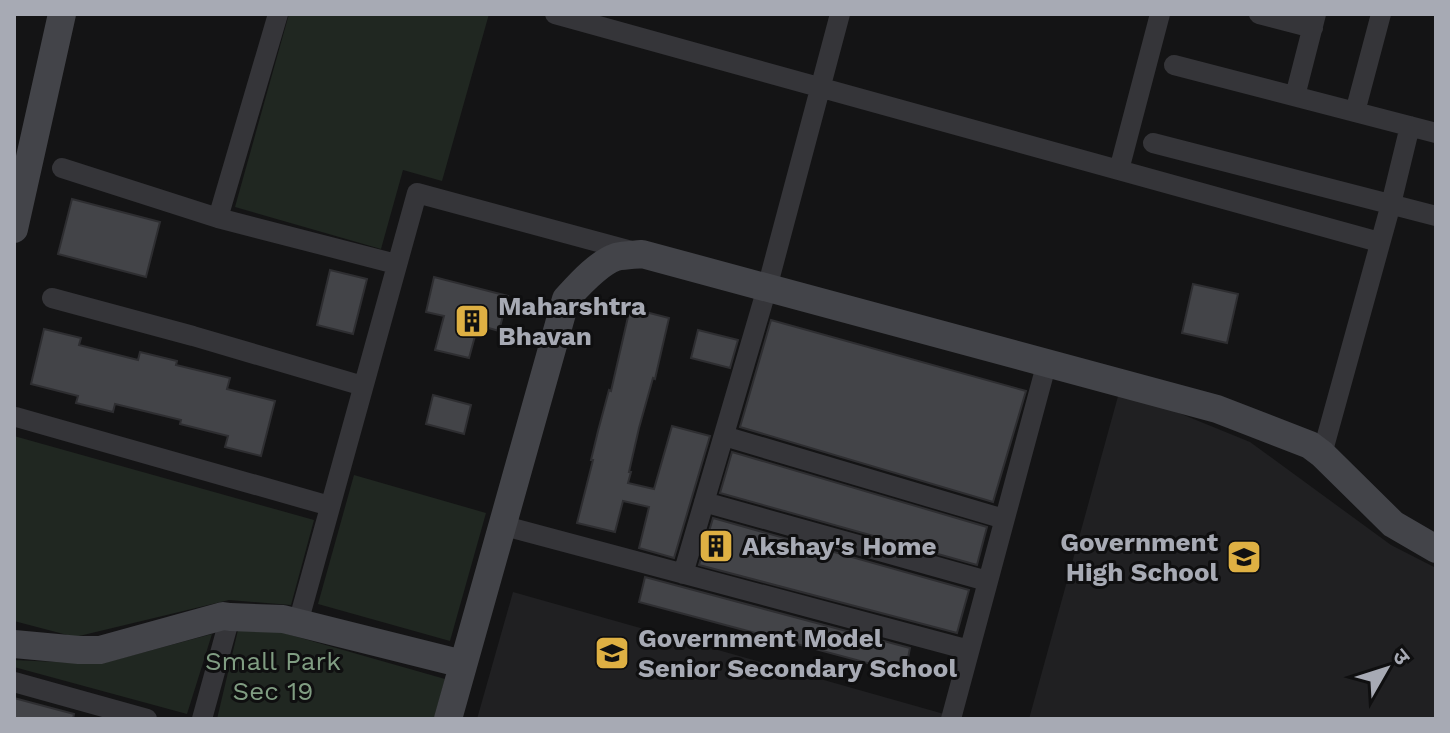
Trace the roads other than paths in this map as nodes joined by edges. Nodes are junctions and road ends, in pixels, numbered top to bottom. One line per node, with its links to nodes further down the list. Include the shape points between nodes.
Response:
1 (42, 14): 16 (street)
2 (62, 14): 23 (street)
3 (278, 14): 22 (street)
4 (555, 14): 11 (street)
5 (840, 14): 11 (street)
6 (1160, 14): 19 (street)
7 (1259, 14): 9 (street)
8 (1381, 14): 13 (street)
9 (1314, 21): 12 (street)
10 (1174, 65): 12 (street)
11 (821, 87): 19 (street); 27 (street)
12 (1295, 96): 13 (street)
13 (1355, 112): 14 (street)
14 (1410, 126): 15 (street); 20 (street)
15 (1436, 133)
16 (14, 143)
17 (1153, 143): 20 (street)
18 (62, 168): 22 (street)
19 (1119, 170): 24 (street)
20 (1391, 204): 21 (street); 24 (street)
21 (1436, 216)
22 (218, 218): 26 (street)
23 (14, 229)
24 (1379, 242): 33 (street)
25 (642, 254): 26 (street, via 417,193); 27 (street); 37 (street, via 612,259 566,299)
26 (396, 264): 30 (street)
27 (767, 288): 29 (street); 32 (street)
28 (52, 298): 30 (street)
29 (1047, 362): 33 (street, via 1217,409); 36 (street)
30 (363, 386): 35 (street)
31 (16, 417): 35 (street)
32 (724, 436): 34 (street); 36 (street)
33 (1322, 454): 38 (street, via 1393,524)
34 (704, 502): 39 (street); 40 (street)
35 (330, 506): 42 (street)
36 (1004, 519): 40 (street)
37 (501, 525): 39 (street); 45 (street)
38 (1436, 549)
39 (683, 574): 44 (street)
40 (987, 581): 44 (street)
41 (230, 617): 42 (street); 43 (street, via 100,650); 48 (street)
42 (298, 623): 45 (street)
43 (14, 644)
44 (969, 650): 50 (street)
45 (463, 664): 49 (street)
46 (14, 682): 47 (street)
47 (147, 719)
48 (202, 719)
49 (448, 719)
50 (951, 719)

